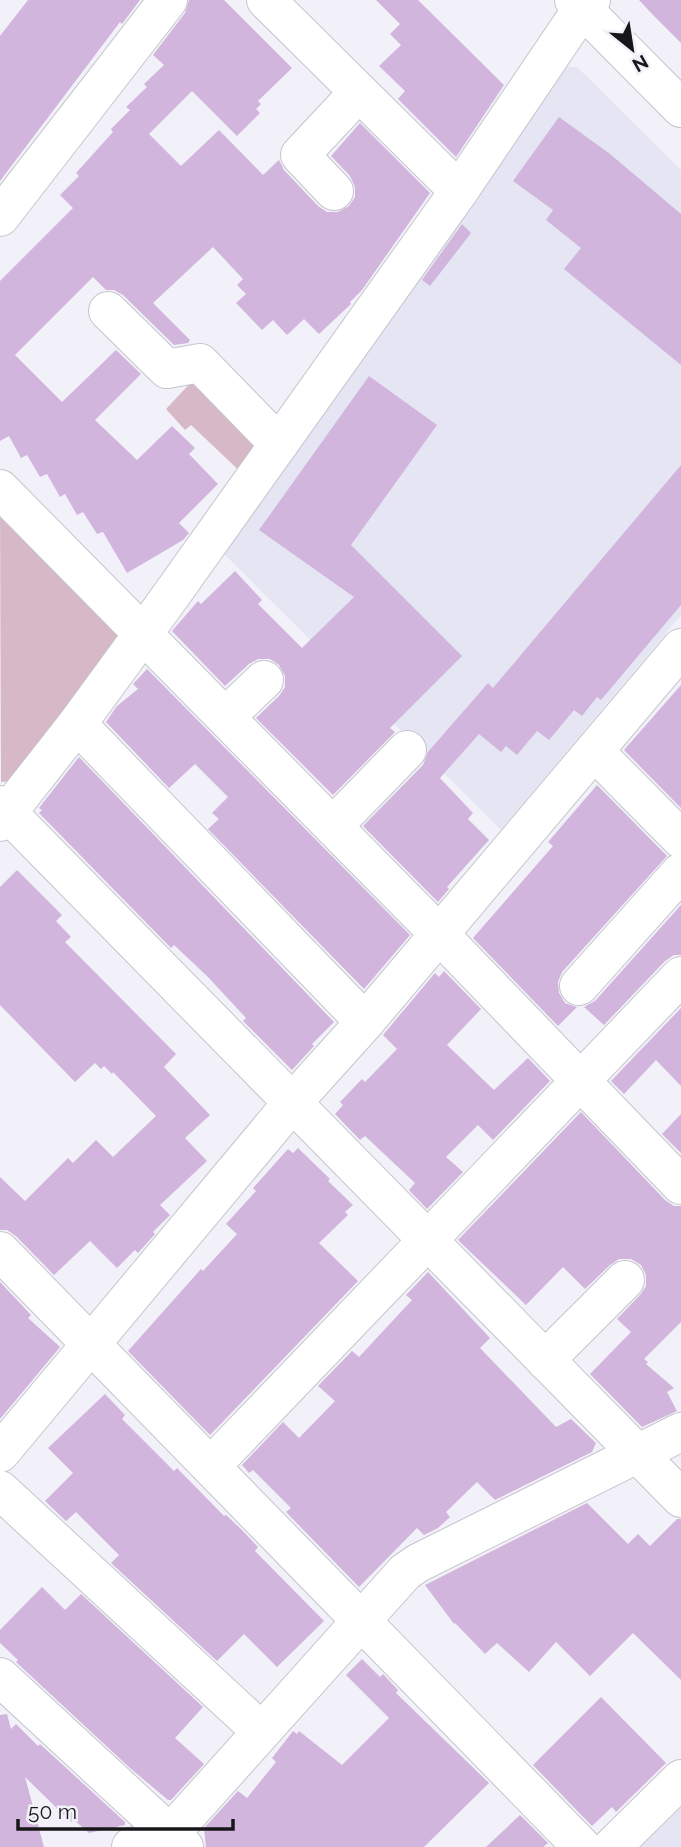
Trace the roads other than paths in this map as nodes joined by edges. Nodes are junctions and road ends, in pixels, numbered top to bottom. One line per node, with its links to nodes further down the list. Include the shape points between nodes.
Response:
1 (168, 0): 8 (street)
2 (266, 0): 4 (street)
3 (582, 3): 5 (street); 7 (street)
4 (359, 92): 6 (street, via 300,155); 7 (street)
5 (681, 108)
6 (334, 191)
7 (459, 191): 10 (street)
8 (0, 218)
9 (108, 311): 10 (street, via 167,369 200,363)
10 (279, 444): 12 (street)
11 (0, 489): 12 (street)
12 (143, 634): 15 (street); 16 (street)
13 (681, 648): 18 (street)
14 (264, 680): 15 (street)
15 (225, 717): 20 (street)
16 (77, 724): 19 (street); 26 (street)
17 (407, 750): 20 (street)
18 (594, 751): 21 (street); 23 (street)
19 (2, 813): 28 (street)
20 (333, 827): 23 (street)
21 (681, 839)
22 (681, 872): 25 (street)
23 (439, 934): 26 (street); 27 (street)
24 (681, 976): 27 (street)
25 (579, 986)
26 (365, 1022): 28 (street)
27 (581, 1081): 29 (street); 30 (street)
28 (293, 1102): 30 (street); 33 (street)
29 (681, 1185)
30 (428, 1240): 34 (street); 38 (street)
31 (0, 1251): 33 (street)
32 (625, 1280): 34 (street)
33 (93, 1344): 36 (street); 38 (street)
34 (545, 1360): 37 (street)
35 (681, 1432): 37 (street)
36 (0, 1453)
37 (637, 1453): 40 (street); 41 (street, via 418,1563)
38 (211, 1466): 41 (street)
39 (0, 1490): 43 (street)
40 (681, 1498)
41 (360, 1622): 43 (street); 47 (street)
42 (0, 1677): 45 (street)
43 (261, 1731): 45 (street)
44 (681, 1779): 48 (street)
45 (177, 1841): 46 (street)
46 (131, 1847)
47 (582, 1847)
48 (612, 1847)

